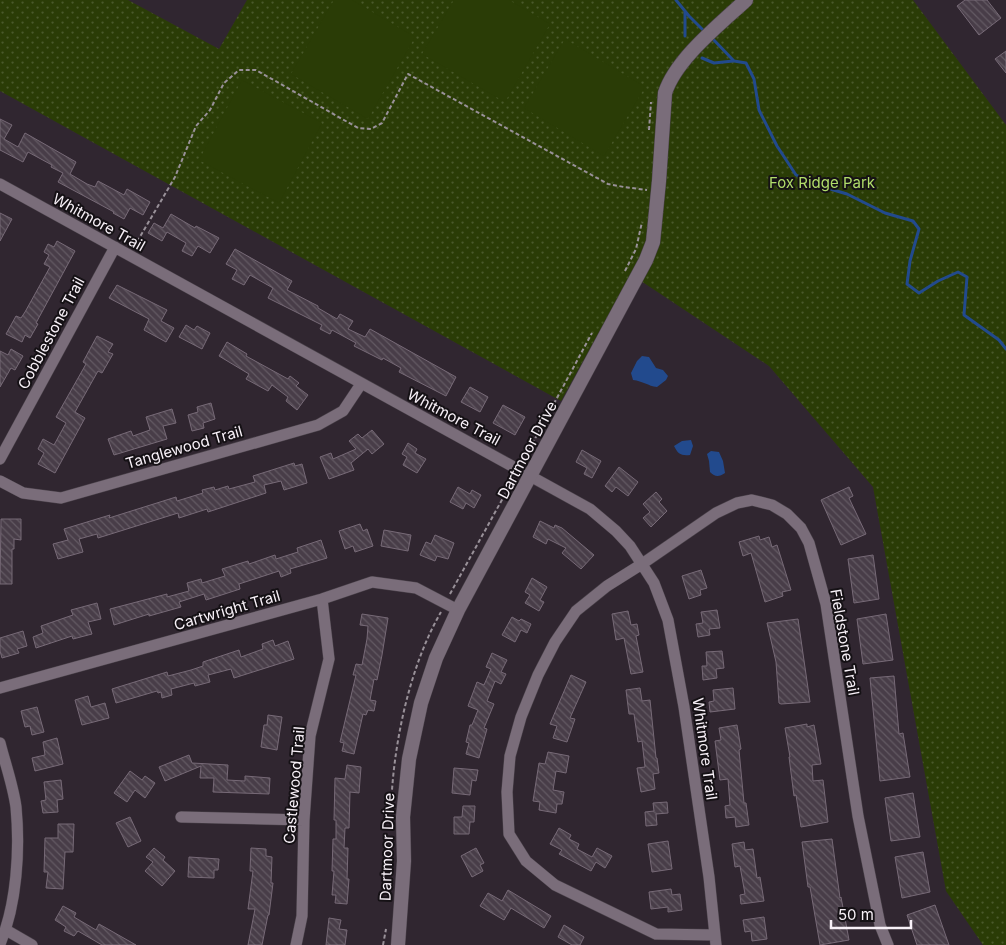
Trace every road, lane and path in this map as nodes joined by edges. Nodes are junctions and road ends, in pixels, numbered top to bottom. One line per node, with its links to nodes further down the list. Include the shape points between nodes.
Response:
1 (746, 0): 3 (street, Dartmoor Drive, via 714,29 670,80 665,93)
2 (0, 184): 4 (street, Whitmore Trail)
3 (658, 191): 5 (path, via 608,184 408,74 382,123 371,128 358,128 256,70 239,70 224,83 210,110 196,126 175,177); 8 (street, Dartmoor Drive, via 653,242 646,260)
4 (115, 247): 5 (street, Whitmore Trail); 7 (street, Cobblestone Trail)
5 (128, 255): 6 (street, Whitmore Trail)
6 (361, 384): 8 (street, Whitmore Trail); 9 (street, Tanglewood Trail, via 343,411 318,425 60,498 23,493)
7 (0, 459)
8 (531, 476): 10 (street, Whitmore Trail, via 590,509 616,531); 12 (street, Dartmoor Drive)
9 (0, 481)
10 (642, 564): 18 (street, Whitmore Trail, via 654,583 668,620 684,707); 18 (street, Fieldstone Trail, via 607,586 576,612 538,675 520,717 510,756 507,792 509,834 526,860 555,886 656,934); 23 (street, Fieldstone Trail, via 716,513 737,503 752,500 772,505 801,528 809,543 826,604 858,816 880,925)
11 (322, 599): 12 (street, Cartwright Trail, via 372,582 416,588); 13 (street, Cartwright Trail); 16 (street, Castlewood Trail, via 329,659 310,736)
12 (458, 610): 22 (street, Dartmoor Drive, via 436,658 421,703 409,759 403,817 404,861)
13 (0, 688)
14 (0, 743): 17 (street, via 16,806 17,874)
15 (181, 817): 16 (street)
16 (304, 820): 21 (street, Castlewood Trail, via 302,916)
17 (6, 930): 19 (street); 20 (street)
18 (716, 940)
19 (0, 944)
20 (32, 945)
21 (296, 945)
22 (398, 945)
23 (888, 945)

